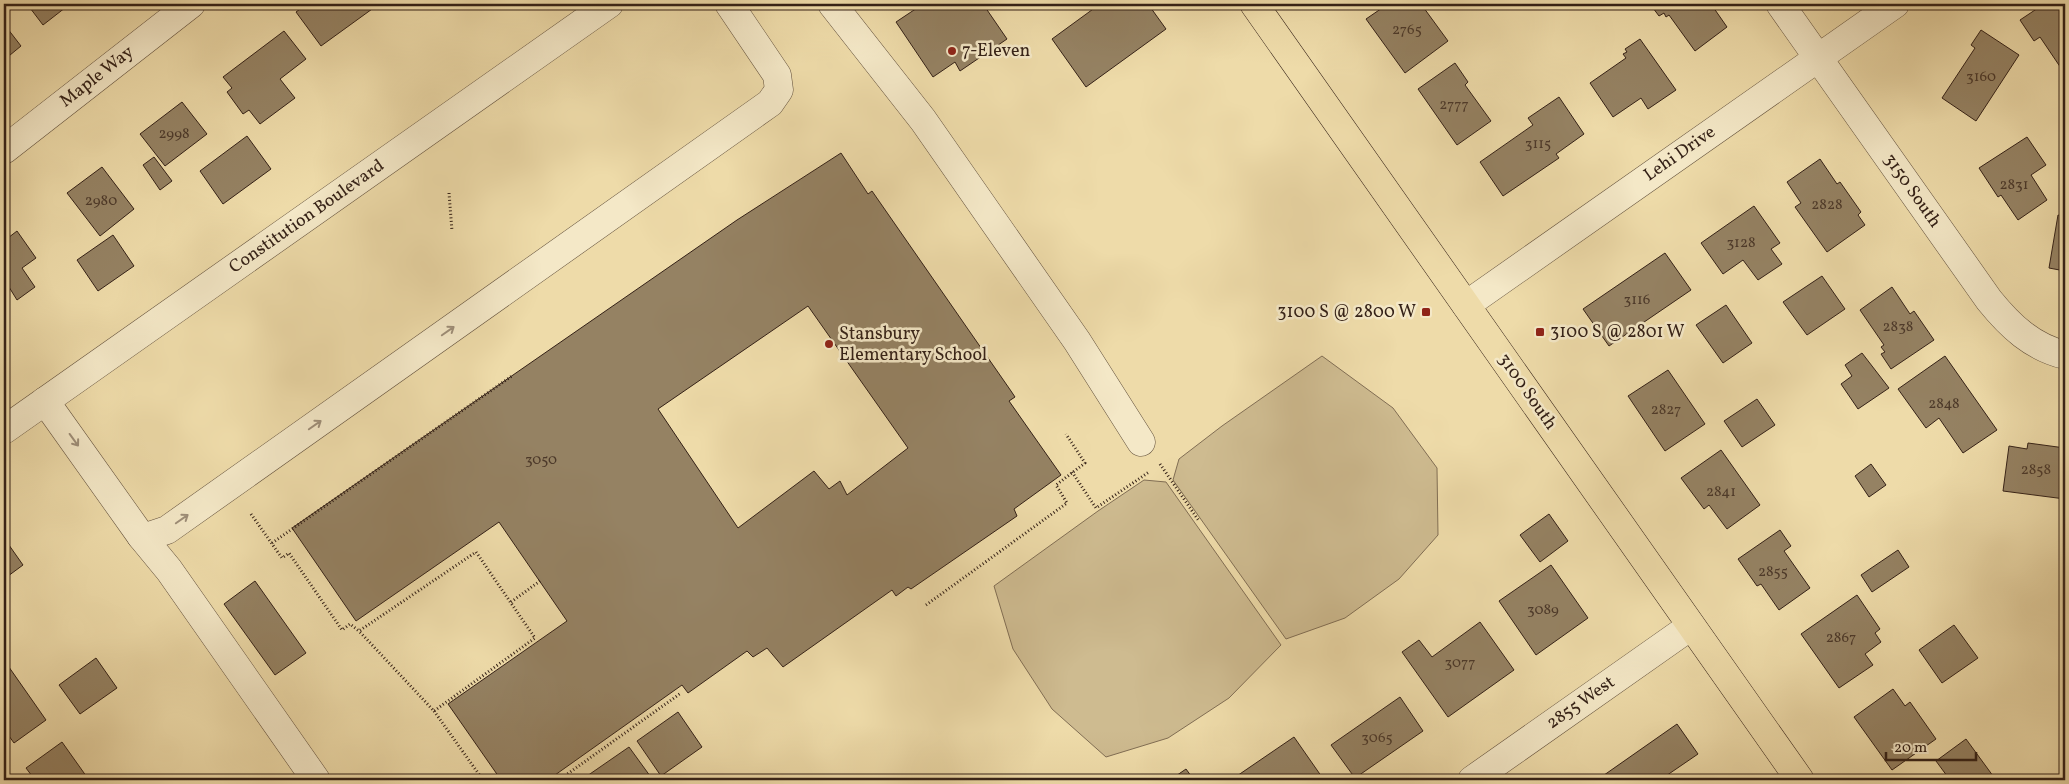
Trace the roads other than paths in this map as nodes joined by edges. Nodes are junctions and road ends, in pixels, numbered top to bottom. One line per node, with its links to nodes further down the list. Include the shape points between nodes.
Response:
1 (191, 4): 9 (street, Maple Way)
2 (610, 4): 12 (street, Constitution Boulevard)
3 (729, 4): 15 (street, one-way to 3, via 167,530 770,103 779,90 777,75)
4 (832, 4): 14 (street, via 923,120 1077,341)
5 (1254, 4): 10 (main road, 3100 South)
6 (1780, 4): 8 (street, 3150 South)
7 (1895, 4): 8 (street, Lehi Drive)
8 (1818, 58): 10 (street, Lehi Drive); 11 (street, 3150 South, via 2006,322 2050,352)
9 (4, 150)
10 (1466, 305): 16 (main road, 3100 South)
11 (2065, 355)
12 (44, 401): 13 (street, Constitution Boulevard); 15 (street, one-way to 15)
13 (4, 430)
14 (1142, 442)
15 (141, 536): 17 (street, via 169,570)
16 (1691, 626): 18 (street, 2855 West); 19 (main road, 3100 South)
17 (316, 780)
18 (1472, 780)
19 (1800, 780)

